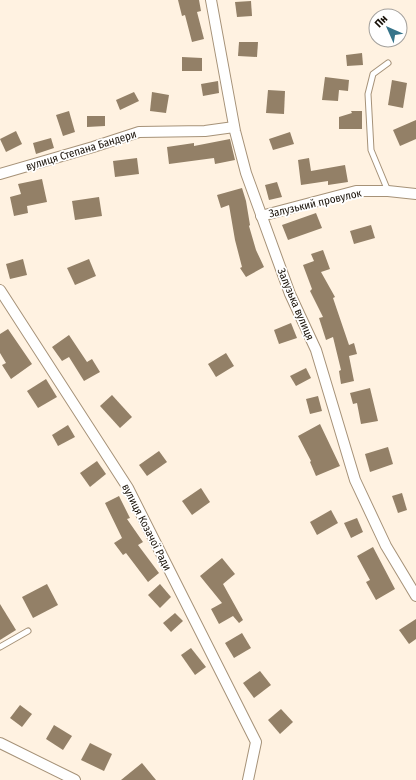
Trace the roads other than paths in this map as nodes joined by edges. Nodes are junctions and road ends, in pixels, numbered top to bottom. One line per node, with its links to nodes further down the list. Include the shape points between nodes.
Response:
1 (211, 0): 3 (street, Залузька вулиця)
2 (388, 63): 5 (lane, via 373,74 368,94 371,150)
3 (234, 127): 4 (street, вулиця Степана Бандери, via 205,131 139,132); 7 (street, Залузька вулиця)
4 (0, 174)
5 (388, 191): 6 (street, Залузький провулок); 7 (street, Залузький провулок, via 356,191)
6 (416, 194)
7 (261, 216): 9 (street, Залузька вулиця, via 290,294 316,350 355,480 386,546)
8 (0, 290): 14 (street, вулиця Козачої Ради, via 128,488 256,742)
9 (416, 596)
10 (28, 631): 11 (lane)
11 (0, 647)
12 (0, 743): 13 (street)
13 (75, 780)
14 (248, 780)

